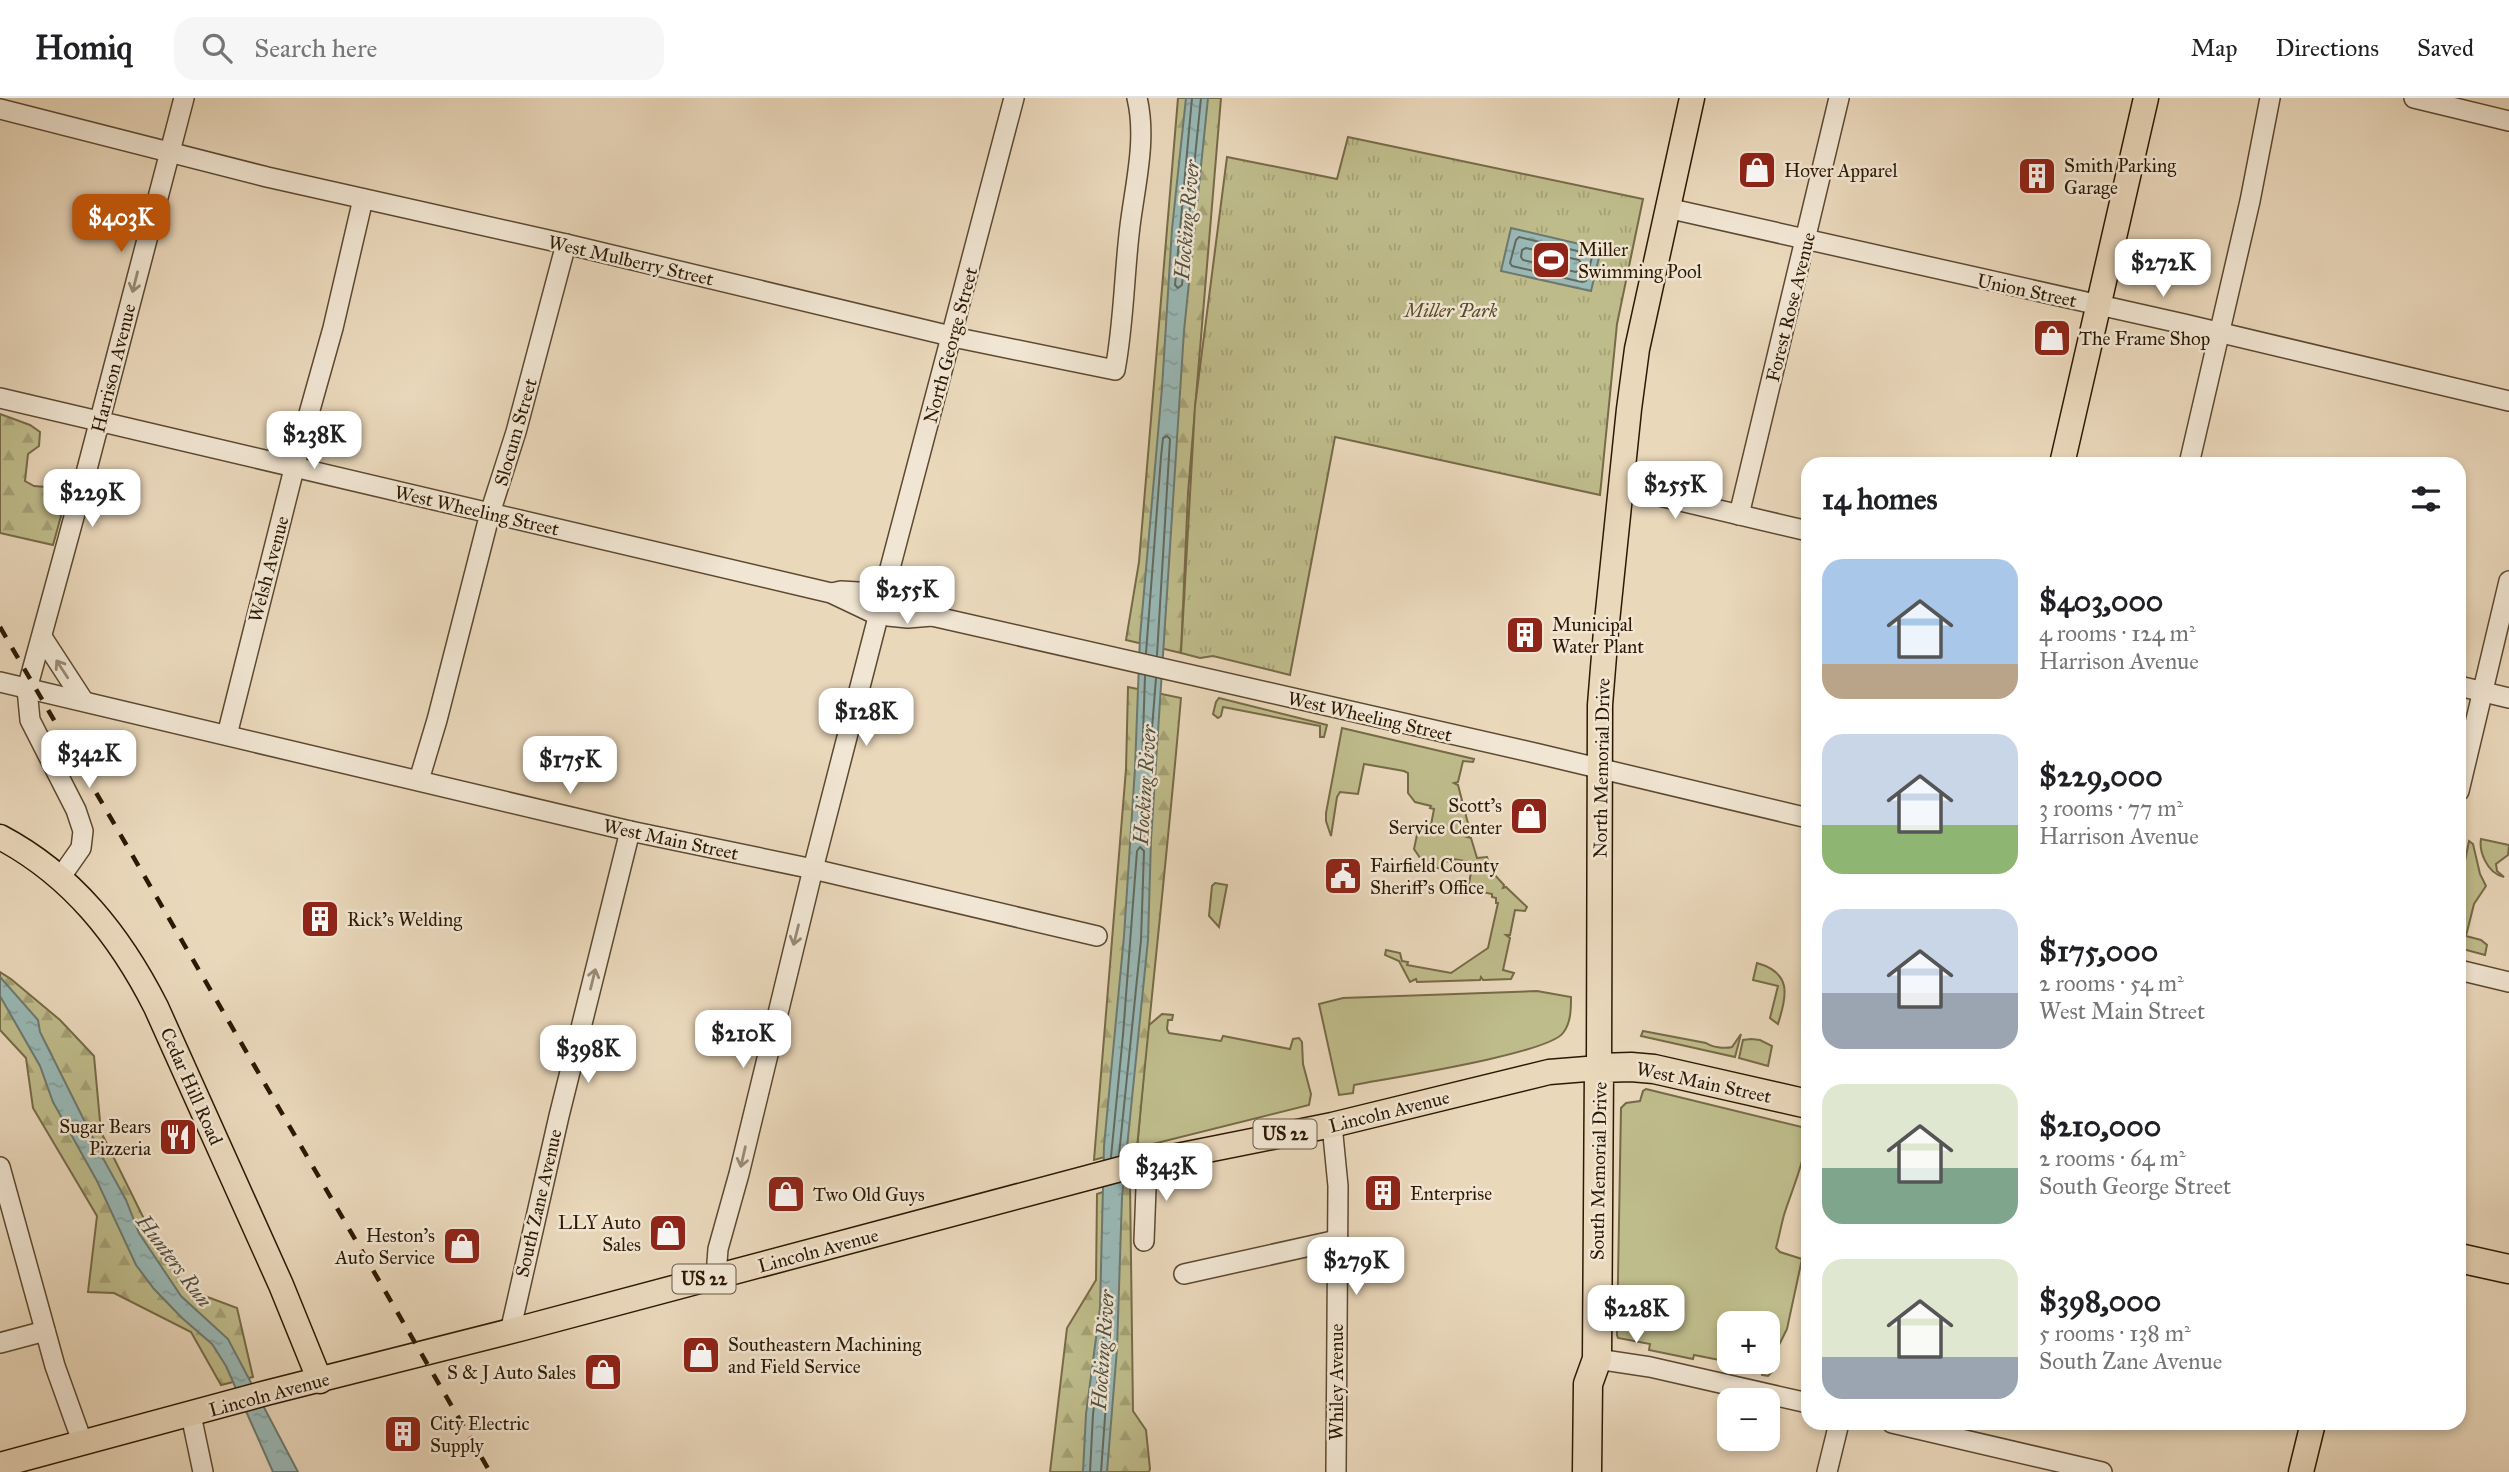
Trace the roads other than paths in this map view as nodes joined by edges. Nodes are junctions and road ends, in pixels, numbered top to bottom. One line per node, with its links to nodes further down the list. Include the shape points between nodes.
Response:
1 (184, 98): 11 (street, Harrison Avenue)
2 (1014, 98): 18 (street, North George Street)
3 (1137, 98): 18 (street, West Mulberry Street, via 1138,167 1115,370)
4 (1692, 98): 13 (main road, North Memorial Drive)
5 (1839, 98): 14 (street, Forest Rose Avenue)
6 (2146, 98): 16 (main road)
7 (2270, 98): 17 (street)
8 (2414, 98): 10 (street)
9 (0, 109): 11 (street, West Mulberry Street)
10 (2509, 121)
11 (168, 153): 12 (street, West Mulberry Street); 21 (street, Harrison Avenue, one-way to 21)
12 (363, 199): 15 (street, West Mulberry Street); 24 (street, Welsh Avenue)
13 (1667, 208): 14 (street, Union Street); 25 (main road, North Memorial Drive, via 1637,349)
14 (1806, 240): 16 (street, Union Street); 27 (street, Forest Rose Avenue)
15 (566, 244): 18 (street, West Mulberry Street); 26 (street, Slocum Street)
16 (2098, 305): 17 (street, Union Street); 22 (main road)
17 (2220, 333): 20 (street, Union Street); 23 (street)
18 (952, 337): 30 (street, North George Street)
19 (0, 398): 21 (street, West Wheeling Street)
20 (2509, 401)
21 (98, 421): 24 (street, West Wheeling Street); 31 (street, Harrison Avenue)
22 (2064, 457)
23 (2191, 457)
24 (295, 467): 26 (street, West Wheeling Street); 38 (street, Welsh Avenue)
25 (1620, 487): 27 (street); 40 (main road, North Memorial Drive, via 1600,705)
26 (490, 513): 30 (street, West Wheeling Street, via 831,593 841,591); 41 (street, Slocum Street)
27 (1739, 516): 28 (street)
28 (1801, 529)
29 (2509, 581): 35 (street)
30 (882, 605): 40 (street, West Wheeling Street, via 926,610 932,616); 45 (street, North George Street)
31 (42, 637): 34 (street, Harrison Avenue); 37 (street, one-way to 31)
32 (0, 682): 34 (street, West Main Street)
33 (2466, 688): 35 (street)
34 (31, 690): 37 (street, West Main Street); 46 (street, Harrison Avenue, via 30,720 83,831 81,848)
35 (2482, 692): 36 (street); 39 (street)
36 (2509, 698)
37 (83, 700): 38 (street, West Main Street)
38 (227, 735): 41 (street, West Main Street)
39 (2466, 761)
40 (1600, 769): 42 (street, West Wheeling Street); 50 (main road, North Memorial Drive)
41 (419, 780): 43 (street, West Main Street)
42 (1801, 816)
43 (631, 831): 45 (street, West Main Street); 62 (street, South Zane Avenue, one-way to 43)
44 (0, 837): 46 (main road, Cedar Hill Road)
45 (813, 869): 47 (street, West Main Street); 60 (street, North George Street, one-way to 60, via 718,1250)
46 (60, 878): 65 (main road, Cedar Hill Road, via 103,921 138,971)
47 (1097, 936)
48 (2466, 972): 49 (street)
49 (2509, 982)
50 (1600, 1068): 51 (highway, West Main Street / US 22, via 1654,1069); 52 (main road, Lincoln Avenue / US 22, via 1509,1080); 64 (highway, South Memorial Drive)
51 (1801, 1102)
52 (1332, 1125): 53 (main road, Lincoln Avenue / US 22); 55 (street, Whiley Avenue)
53 (1142, 1164): 56 (street); 60 (main road, Lincoln Avenue / US 22)
54 (0, 1167): 61 (street)
55 (1337, 1240): 59 (street); 74 (street, Whiley Avenue)
56 (1144, 1241)
57 (2466, 1260): 58 (highway)
58 (2509, 1269)
59 (1184, 1273)
60 (716, 1276): 62 (main road, Lincoln Avenue / US 22)
61 (45, 1331): 63 (street); 71 (street)
62 (510, 1332): 65 (main road, Lincoln Avenue / US 22)
63 (0, 1343)
64 (1597, 1359): 66 (street); 75 (highway, South Memorial Drive, via 1588,1384); 76 (highway, South Memorial Drive, via 1606,1385)
65 (320, 1381): 67 (main road, Lincoln Avenue / US 22)
66 (1801, 1401)
67 (191, 1415): 71 (main road, Lincoln Avenue / US 22); 73 (street)
68 (1837, 1430): 77 (street)
69 (1922, 1430): 78 (street)
70 (2311, 1430): 79 (main road)
71 (83, 1444): 72 (main road, Lincoln Avenue / US 22)
72 (0, 1465)
73 (203, 1472)
74 (1336, 1472)
75 (1587, 1472)
76 (1605, 1472)
77 (1827, 1472)
78 (2102, 1472)
79 (2301, 1472)

